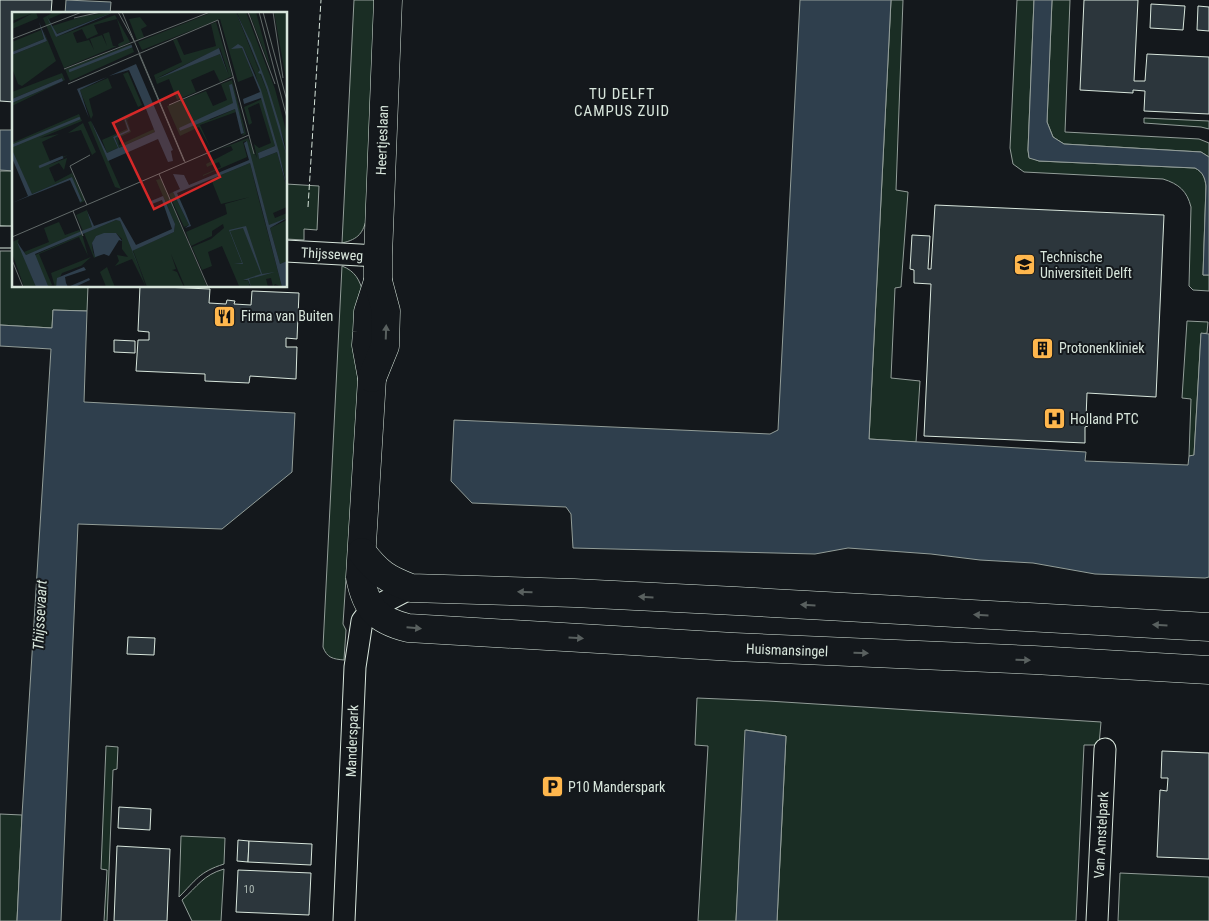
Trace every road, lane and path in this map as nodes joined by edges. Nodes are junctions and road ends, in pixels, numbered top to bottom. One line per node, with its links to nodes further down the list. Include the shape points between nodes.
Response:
1 (388, 0): 3 (street, Heertjeslaan)
2 (288, 251): 3 (street, Thijsseweg)
3 (378, 268): 4 (street, Heertjeslaan, via 368,312 366,345 372,378)
4 (362, 552): 5 (street, via 374,568); 6 (street, Heertjeslaan, via 360,578)
5 (411, 588): 6 (street); 7 (street, one-way to 5, via 574,593)
6 (370, 609): 8 (street, Huismansingel, one-way to 8, via 385,620 408,628); 10 (street, Manderspark, via 362,621 355,667)
7 (1209, 627)
8 (1209, 670)
9 (1105, 749): 11 (street, Van Amstelpark)
10 (344, 921)
11 (1097, 921)

